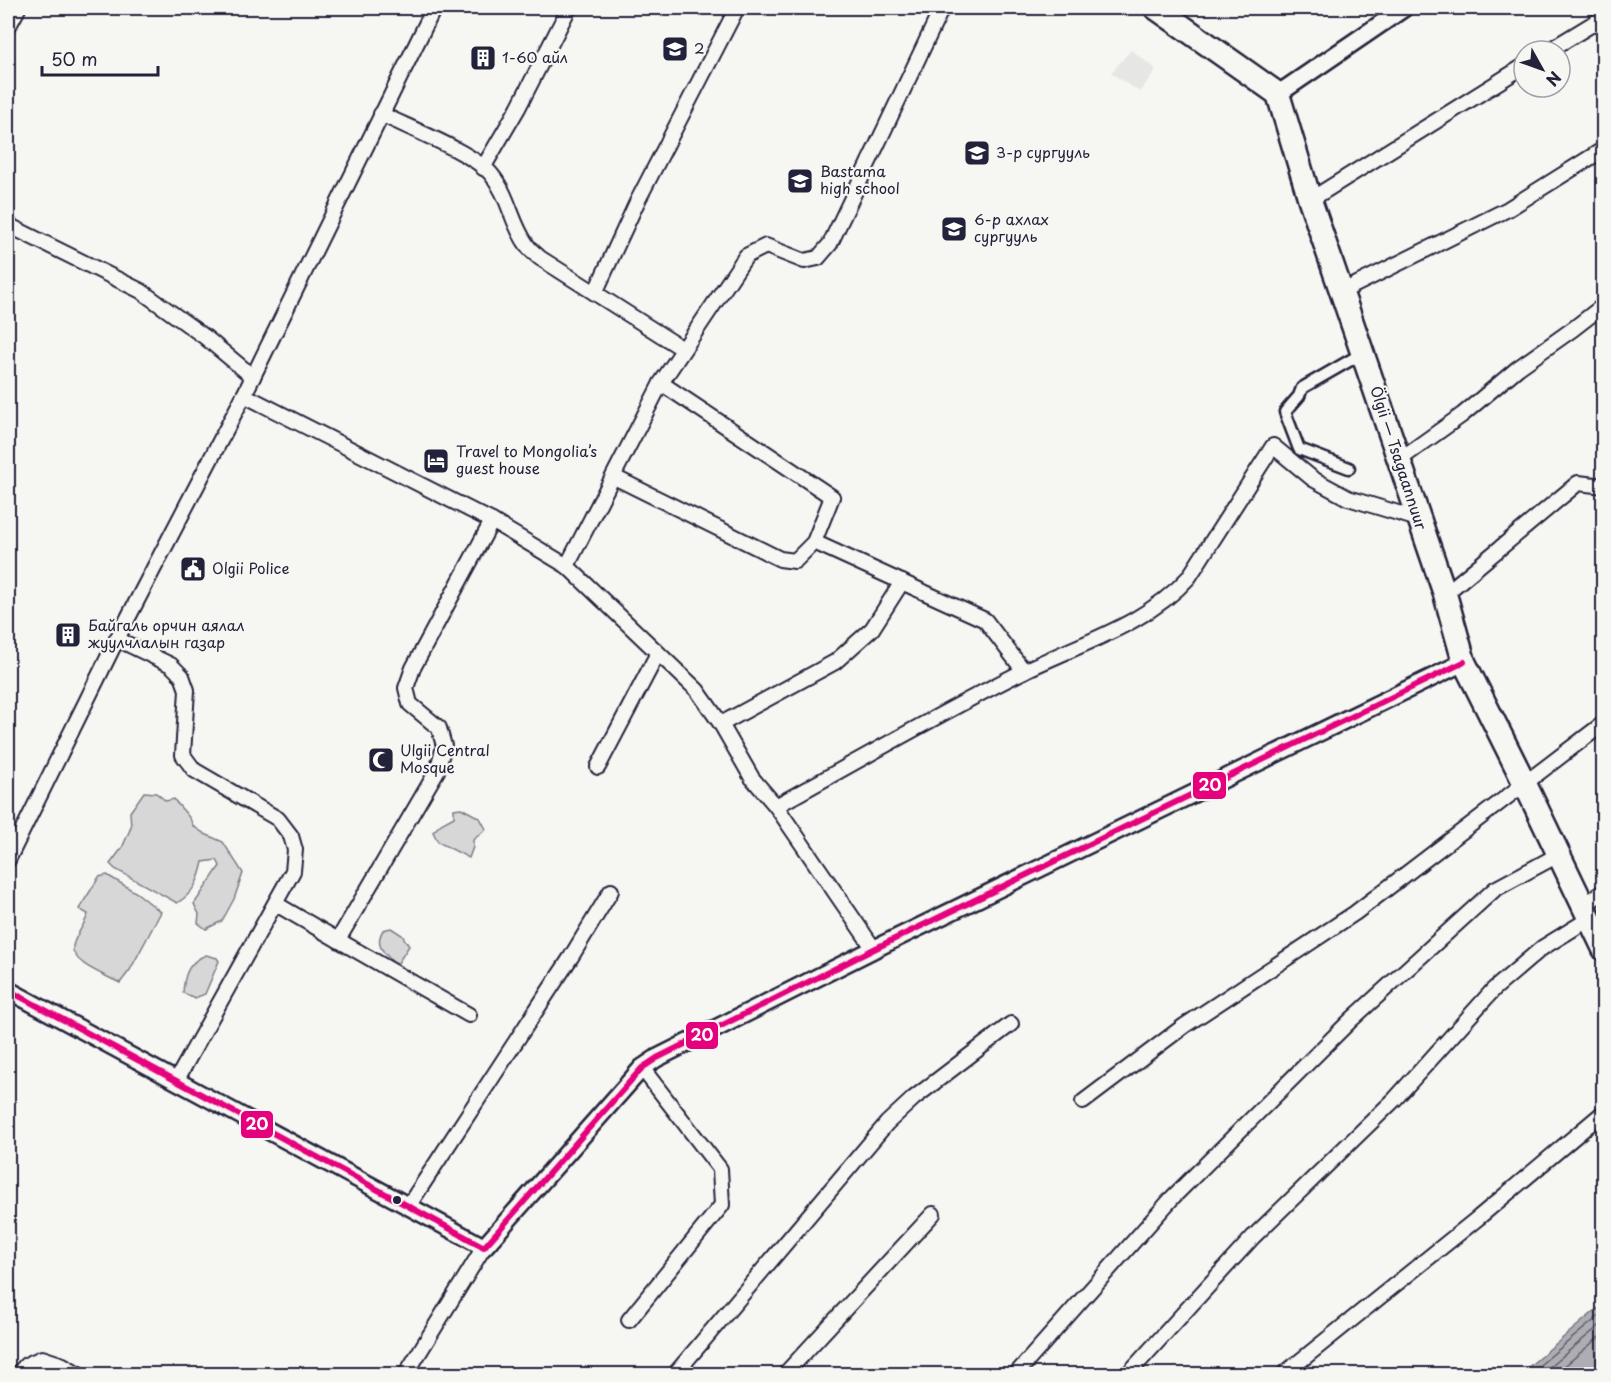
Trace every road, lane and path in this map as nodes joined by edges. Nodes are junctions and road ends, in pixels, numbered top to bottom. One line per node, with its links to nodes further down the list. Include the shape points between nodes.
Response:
1 (434, 8): 11 (street)
2 (569, 8): 13 (street)
3 (737, 8): 17 (street)
4 (942, 8): 19 (street, via 830,244 818,258 804,261 766,246 746,255)
5 (1404, 8): 10 (street)
6 (1161, 9): 10 (highway)
7 (1604, 16): 8 (street)
8 (1567, 39)
9 (1512, 74): 14 (street)
10 (1278, 94): 14 (highway, Ölgii — Tsagaannuur)
11 (381, 114): 13 (street); 21 (street)
12 (1604, 149): 16 (street, via 1508,209)
13 (483, 168): 17 (street, via 505,196 528,246)
14 (1310, 200): 16 (highway, Ölgii — Tsagaannuur)
15 (8, 225): 21 (street, via 141,291)
16 (1342, 291): 24 (highway, Ölgii — Tsagaannuur)
17 (595, 293): 19 (street)
18 (1604, 305): 24 (street)
19 (683, 349): 22 (street)
20 (1356, 357): 25 (street, via 1302,388 1285,412 1299,449)
21 (253, 376): 23 (street)
22 (661, 383): 26 (street); 30 (street, via 832,497)
23 (244, 395): 29 (street); 34 (street)
24 (1399, 460): 28 (highway, Ölgii — Tsagaannuur)
25 (1349, 468)
26 (614, 477): 30 (street, via 780,559 795,561); 31 (street)
27 (1604, 486): 33 (street, via 1578,483)
28 (1418, 519): 33 (highway, Ölgii — Tsagaannuur); 37 (street, via 1348,498 1313,479 1273,446 1189,577 1174,593 1136,619)
29 (492, 521): 31 (street); 49 (street, via 406,688 410,704 439,728 444,746 437,771)
30 (814, 542): 32 (street)
31 (567, 566): 35 (street)
32 (903, 582): 37 (street, via 985,620); 39 (street, via 872,630 835,662)
33 (1444, 594): 36 (highway, Ölgii — Tsagaannuur)
34 (117, 639): 44 (street); 47 (street, via 171,665 182,676 187,690 183,755 194,770 278,819 291,836 295,850 292,871)
35 (658, 653): 39 (street, via 697,690); 40 (street)
36 (1464, 662): 41 (highway, Ölgii — Tsagaannuur); 50 (street)
37 (1024, 671): 42 (street)
38 (1604, 723): 41 (street)
39 (721, 724): 42 (street, via 752,778)
40 (598, 767)
41 (1525, 784): 43 (highway, Ölgii — Tsagaannuur); 57 (street, via 1355,913 1184,1026)
42 (776, 806): 50 (street)
43 (1558, 855): 48 (highway, Ölgii — Tsagaannuur); 68 (street, via 1495,889 1351,1020 1173,1197)
44 (8, 860)
45 (611, 891): 59 (street)
46 (1604, 891): 48 (street)
47 (276, 904): 49 (street); 56 (street)
48 (1586, 912): 51 (highway, Ölgii — Tsagaannuur); 69 (street, via 1494,989 1395,1099 1252,1237)
49 (338, 940): 53 (street)
50 (874, 949): 55 (street)
51 (1604, 949)
52 (8, 990): 56 (street)
53 (469, 1015)
54 (1011, 1024): 66 (street, via 887,1123)
55 (642, 1068): 61 (street); 62 (street, via 720,1169 722,1205)
56 (176, 1081): 59 (street)
57 (1083, 1102)
58 (1604, 1112): 70 (street)
59 (409, 1205): 61 (street)
60 (933, 1214): 67 (street)
61 (484, 1247): 65 (street)
62 (629, 1320)
63 (18, 1374): 64 (street, via 26,1365 42,1358)
64 (79, 1374)
65 (406, 1374)
66 (675, 1374)
67 (786, 1374)
68 (1016, 1374)
69 (1128, 1374)
70 (1284, 1374)

